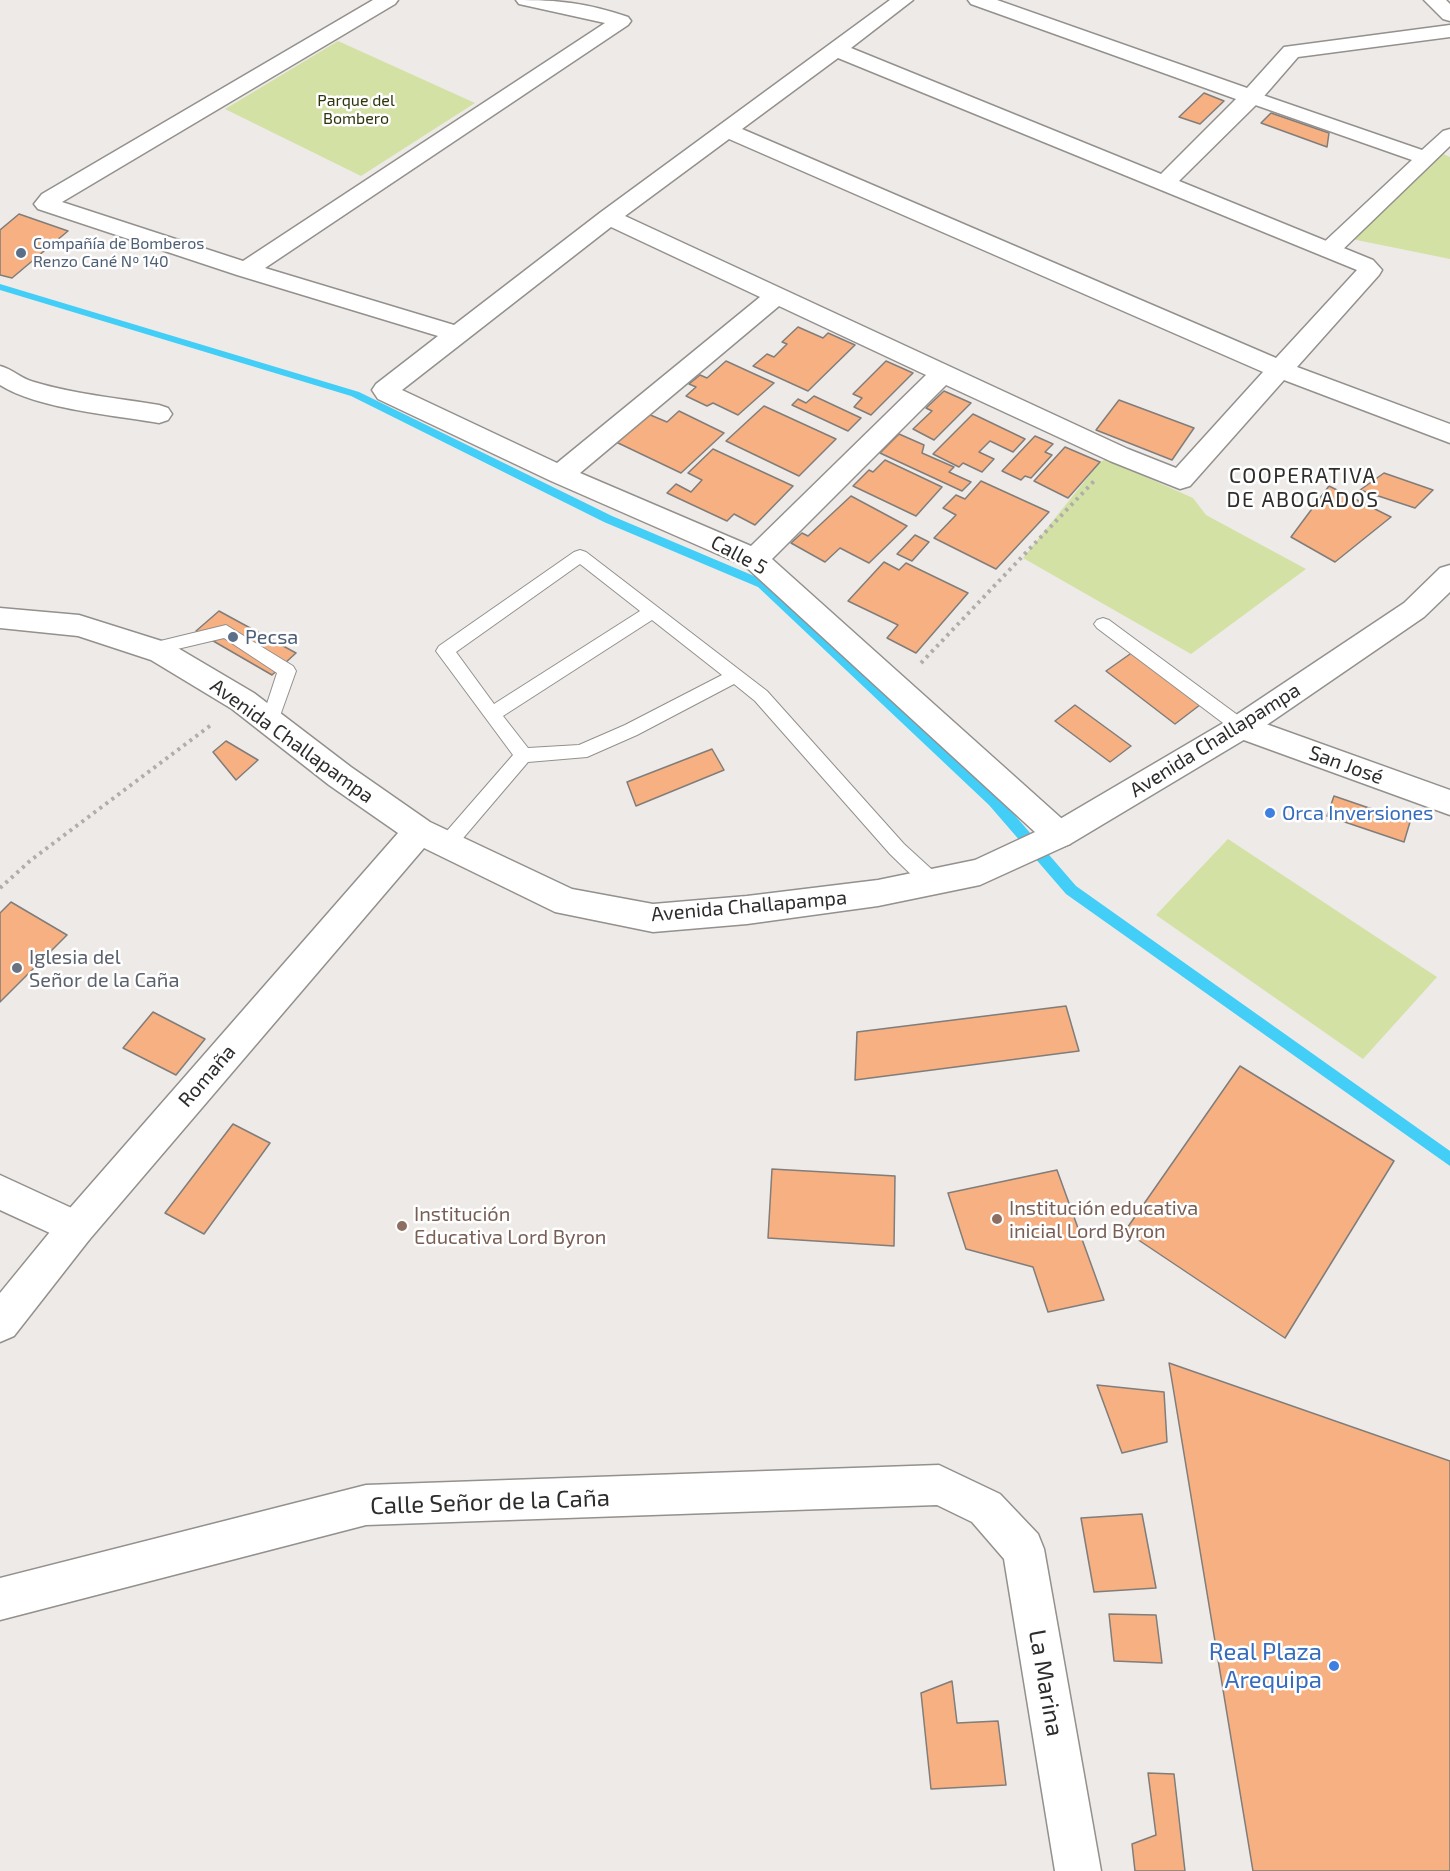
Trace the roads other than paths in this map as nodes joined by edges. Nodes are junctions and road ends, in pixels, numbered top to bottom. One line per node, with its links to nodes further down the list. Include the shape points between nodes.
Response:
1 (388, 0): 16 (street, via 46,202 48,206)
2 (525, 0): 16 (street, via 593,12 621,22)
3 (978, 0): 9 (street)
4 (1434, 0): 6 (street)
5 (887, 5): 8 (street)
6 (1450, 15)
7 (1450, 30): 9 (street, via 1296,50 1284,56)
8 (835, 49): 10 (street); 13 (street)
9 (1251, 97): 12 (street); 13 (street)
10 (726, 130): 14 (street); 19 (street)
11 (1450, 135): 12 (street)
12 (1426, 158): 15 (street)
13 (1164, 183): 15 (street)
14 (609, 217): 17 (street); 18 (street)
15 (1329, 250): 19 (street, via 1370,270)
16 (246, 270): 18 (street)
17 (777, 296): 20 (street); 24 (street)
18 (457, 333): 24 (street, Calle 5, via 386,391)
19 (1279, 369): 20 (street, via 1180,480); 23 (street)
20 (943, 373): 25 (street)
21 (0, 374): 22 (street, via 21,387 59,397)
22 (159, 414)
23 (1450, 434)
24 (560, 475): 25 (street, Calle 5)
25 (755, 559): 38 (street, Calle 5, via 898,688)
26 (1450, 575): 34 (street, Avenida Challapampa, via 1414,610)
27 (652, 612): 31 (lane); 32 (lane); 32 (lane, via 580,556 445,651)
28 (0, 618): 30 (street, Avenida Challapampa, via 80,626)
29 (1103, 624): 34 (lane)
30 (152, 649): 33 (street, Avenida Challapampa, via 243,701); 33 (lane, via 226,631 287,671)
31 (735, 676): 35 (lane, via 581,752); 39 (lane, via 761,696 897,849)
32 (492, 714): 35 (lane)
33 (270, 722): 37 (street, Avenida Challapampa)
34 (1241, 727): 36 (street, San José); 38 (street, Avenida Challapampa)
35 (523, 754): 37 (lane)
36 (1450, 803)
37 (432, 838): 39 (street, Avenida Challapampa, via 567,902 653,918 747,910); 41 (street, Romaña)
38 (1052, 839): 39 (street, Avenida Challapampa, via 980,872)
39 (932, 882)
40 (0, 1192): 41 (street)
41 (76, 1228): 42 (street, Romaña)
42 (0, 1323)
43 (986, 1508): 44 (street, Calle Señor de la Caña, via 939,1485 366,1506); 45 (street, La Marina, via 1023,1549)
44 (0, 1599)
45 (1078, 1871)

